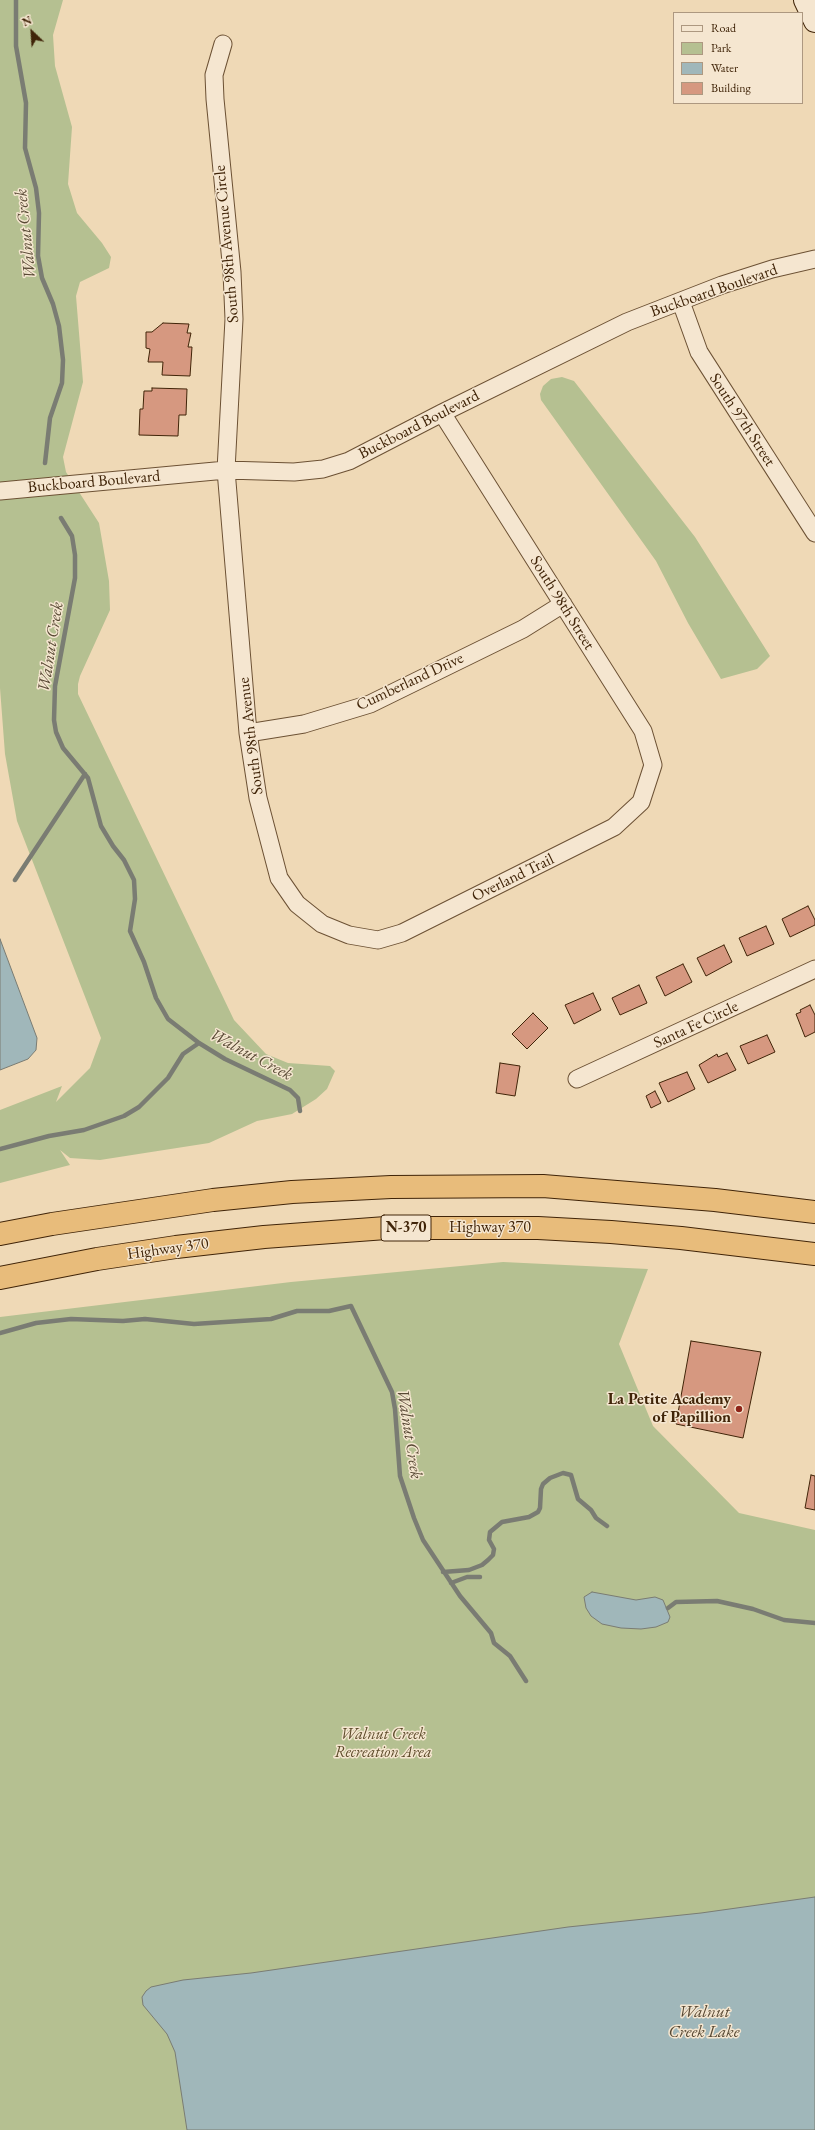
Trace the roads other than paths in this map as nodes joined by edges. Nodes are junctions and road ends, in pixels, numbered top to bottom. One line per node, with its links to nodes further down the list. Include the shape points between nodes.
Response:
1 (805, 0): 2 (main road)
2 (815, 21)
3 (223, 44): 7 (street, South 98th Avenue Circle, via 214,75 234,320)
4 (815, 259): 5 (street, Buckboard Boulevard, via 736,280)
5 (681, 302): 6 (street, Buckboard Boulevard, via 627,322); 9 (street, South 97th Street, via 699,352)
6 (442, 412): 7 (street, Buckboard Boulevard, via 349,461 323,469 294,472); 10 (street, South 98th Street)
7 (226, 470): 8 (street, Buckboard Boulevard); 11 (street, South 98th Avenue)
8 (0, 491)
9 (815, 533)
10 (563, 604): 11 (street, Cumberland Drive, via 523,629 370,704 304,724); 12 (street, South 98th Street, via 643,731 653,765)
11 (248, 733): 13 (street, South 98th Avenue, via 258,798 279,878 297,904 322,924 349,935)
12 (641, 802): 13 (street, Overland Trail, via 614,827 402,933)
13 (378, 940)
14 (815, 970): 15 (street, Santa Fe Circle)
15 (577, 1080)
16 (815, 1212): 17 (highway, via 715,1200 544,1186 391,1187 292,1192 213,1200 60,1222)
17 (0, 1234)
18 (815, 1254): 19 (highway, Highway 370 / N-370, via 611,1232 538,1228 386,1228 264,1237 176,1248 97,1259)
19 (0, 1278)

